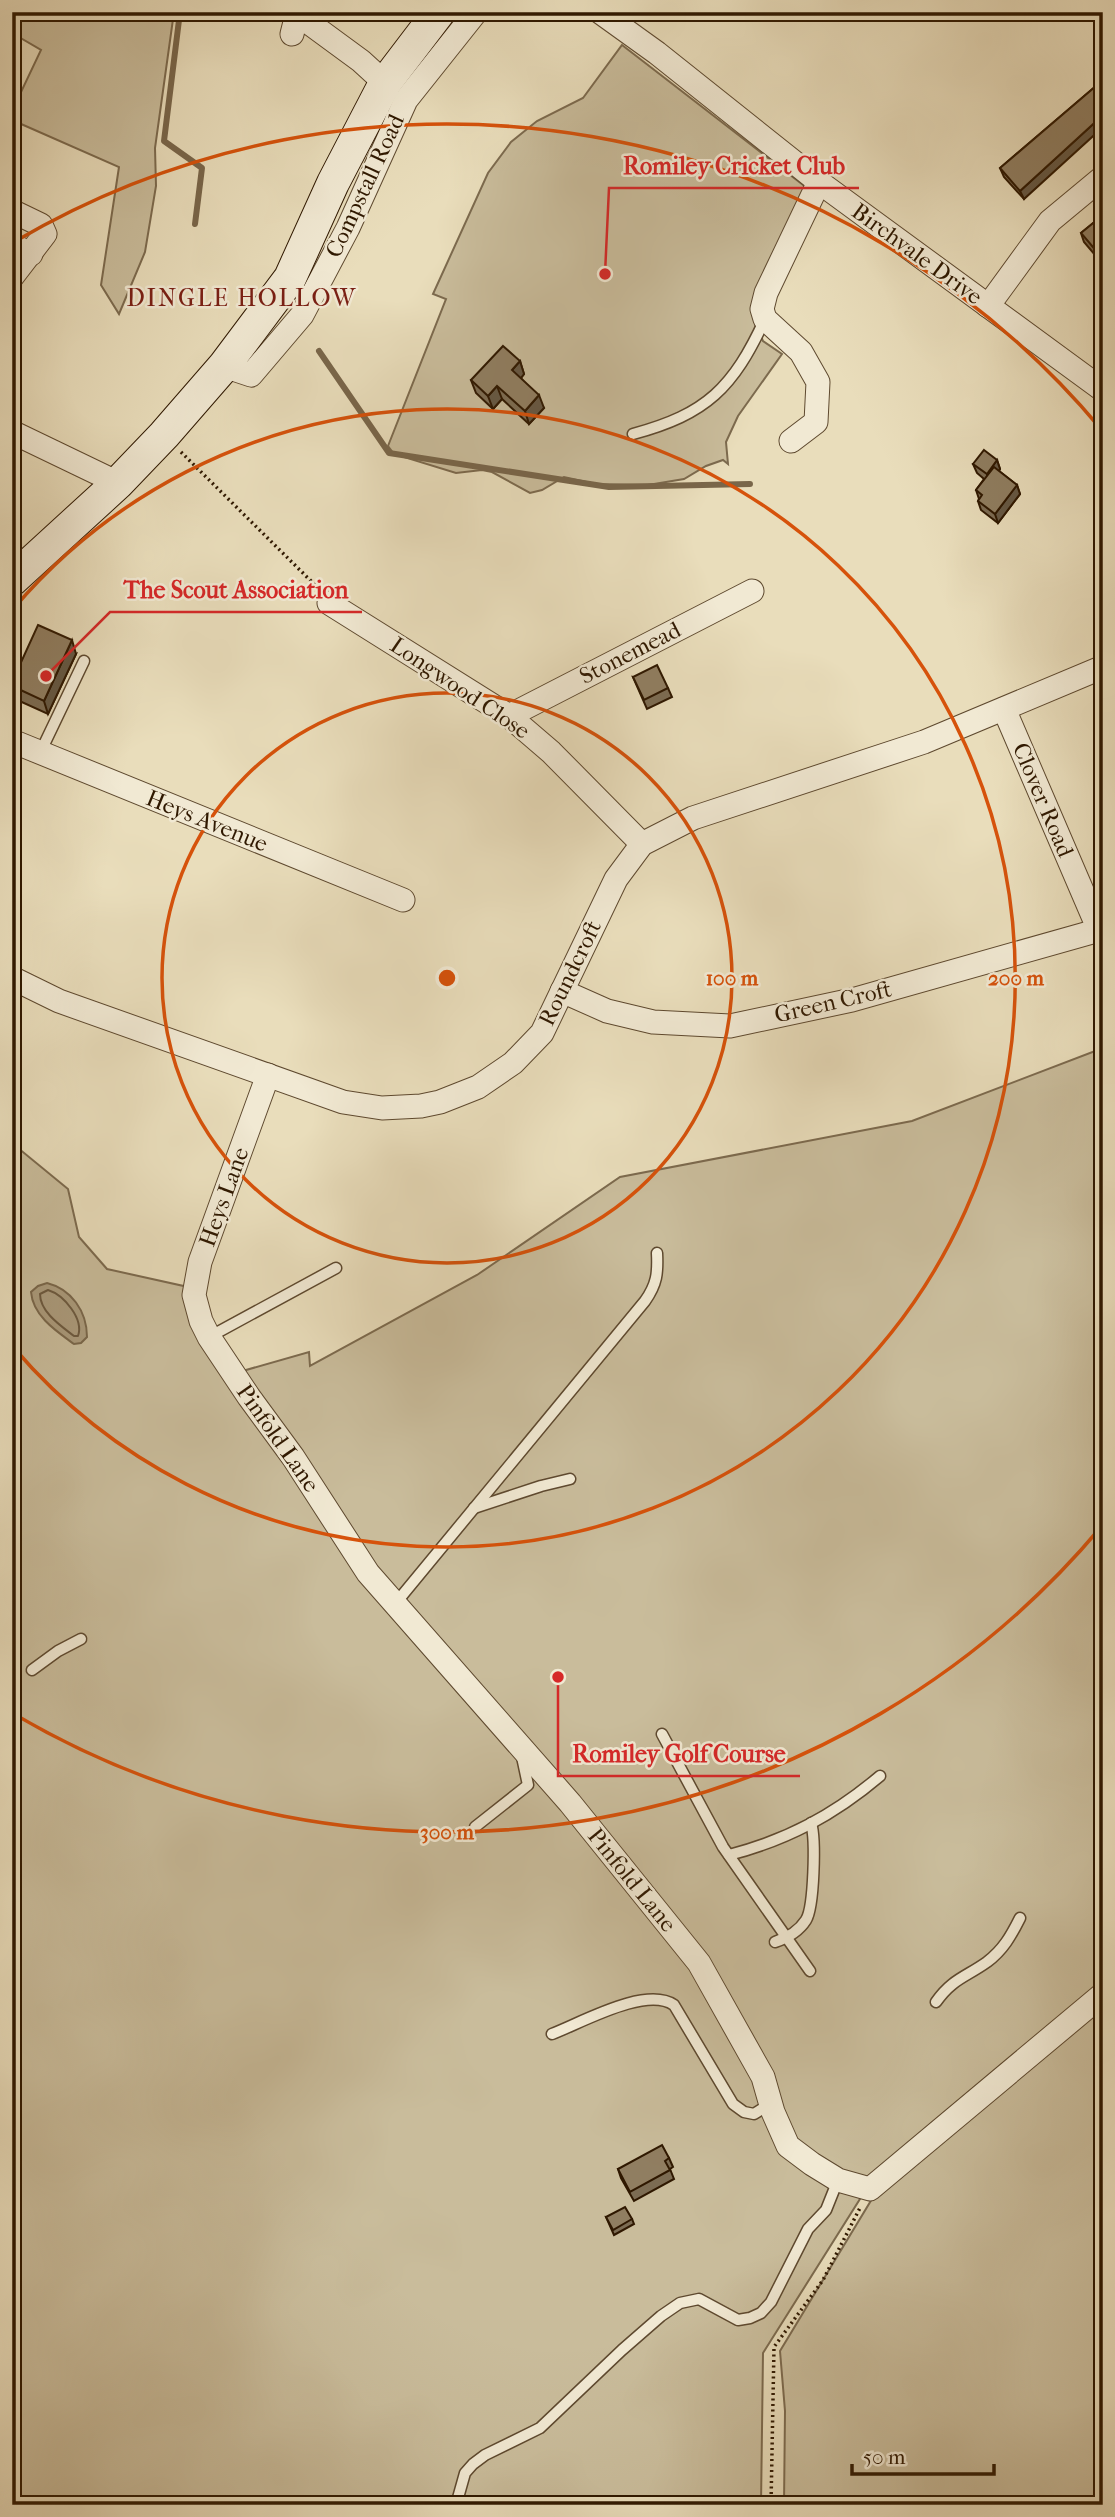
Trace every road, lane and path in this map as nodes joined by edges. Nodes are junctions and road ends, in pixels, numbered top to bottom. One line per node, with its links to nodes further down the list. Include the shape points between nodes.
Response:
1 (439, 12): 5 (main road, Compstall Road)
2 (477, 12): 13 (street, Compstall Road, via 406,100 348,228 302,315 251,374)
3 (600, 12): 7 (street, Birchvale Drive)
4 (295, 20): 5 (street, via 361,61)
5 (385, 83): 13 (main road, Compstall Road, via 290,278)
6 (1103, 177): 11 (street, via 1050,222)
7 (819, 182): 11 (street, Birchvale Drive); 12 (street, via 766,293)
8 (12, 211): 9 (street, via 41,225 45,234)
9 (22, 249): 10 (street)
10 (12, 277)
11 (988, 306): 14 (street, Birchvale Drive)
12 (765, 319): 16 (lane, via 739,367 707,402); 18 (street, via 801,352 818,382 816,422)
13 (224, 366): 17 (main road, Compstall Road)
14 (1103, 390)
15 (12, 432): 19 (street)
16 (633, 434)
17 (164, 435): 19 (main road, Compstall Road); 22 (path)
18 (791, 441)
19 (118, 483): 20 (main road, Compstall Road)
20 (12, 580)
21 (752, 591): 26 (street, Stonemead)
22 (329, 603): 26 (street, Longwood Close)
23 (83, 661): 28 (lane)
24 (1103, 667): 25 (street, Roundcroft)
25 (1004, 709): 29 (street, Roundcroft, via 923,742 693,818); 31 (street, Clover Road)
26 (509, 716): 29 (street, Longwood Close)
27 (12, 741): 28 (street, Heys Avenue)
28 (40, 753): 30 (street, Heys Avenue)
29 (642, 845): 33 (street, Roundcroft, via 616,879)
30 (403, 900)
31 (1101, 930): 33 (street, Green Croft, via 852,1000 730,1026 653,1022)
32 (12, 978): 34 (street, Roundcroft, via 59,1001)
33 (562, 991): 34 (street, Roundcroft, via 542,1032 513,1063 478,1087 440,1102 401,1108 362,1106)
34 (268, 1074): 37 (street, Heys Lane, via 200,1262 194,1295)
35 (657, 1253): 39 (lane, via 658,1277 645,1301)
36 (336, 1268): 37 (lane)
37 (205, 1329): 40 (street, Pinfold Lane, via 368,1573)
38 (570, 1479): 39 (lane)
39 (474, 1508): 40 (lane)
40 (395, 1604): 44 (street, Pinfold Lane)
41 (81, 1639): 42 (lane)
42 (32, 1670)
43 (662, 1734): 48 (lane)
44 (524, 1751): 47 (lane, via 528,1785); 56 (street, Pinfold Lane, via 699,1963 763,2077)
45 (880, 1776): 46 (lane, via 849,1802)
46 (811, 1823): 48 (lane, via 762,1847); 50 (lane, via 814,1858 809,1913)
47 (475, 1827)
48 (729, 1855): 50 (lane)
49 (1020, 1918): 54 (lane, via 1001,1950 953,1982)
50 (787, 1938): 51 (lane); 52 (lane)
51 (775, 1942)
52 (810, 1971)
53 (1103, 1994): 58 (street)
54 (936, 2002)
55 (552, 2034): 56 (lane, via 622,2004 665,2000 674,2005 733,2104 754,2114)
56 (771, 2104): 57 (street, Pinfold Lane, via 789,2146)
57 (838, 2180): 58 (street, Pinfold Lane); 59 (lane, via 826,2210 808,2229 761,2313 738,2319 699,2300 680,2303 622,2350 540,2428 473,2464 465,2473)
58 (870, 2189): 60 (path, via 823,2280 774,2347)
59 (456, 2505)
60 (771, 2505)

